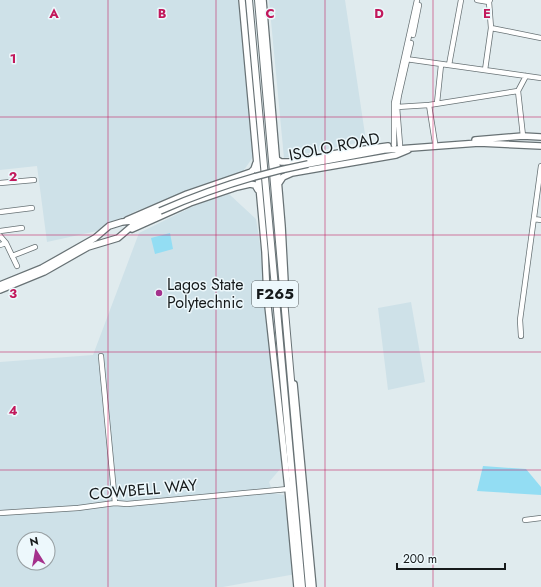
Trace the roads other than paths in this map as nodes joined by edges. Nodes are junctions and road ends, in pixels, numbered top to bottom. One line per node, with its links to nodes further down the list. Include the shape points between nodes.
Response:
1 (242, 0): 30 (main road)
2 (249, 0): 64 (highway, F265)
3 (258, 0): 65 (highway, F265)
4 (263, 0): 29 (main road)
5 (419, 0): 11 (street)
6 (461, 0): 13 (street)
7 (477, 0): 8 (street)
8 (490, 1): 9 (street)
9 (491, 28): 10 (street); 14 (street)
10 (541, 38)
11 (406, 59): 12 (street); 20 (street); 24 (street, via 394,103)
12 (441, 65): 13 (street); 18 (street)
13 (449, 65): 14 (street)
14 (485, 70): 15 (street)
15 (526, 76): 16 (street); 17 (street)
16 (541, 78)
17 (518, 91): 18 (street); 21 (street)
18 (437, 103): 19 (street)
19 (429, 105): 20 (street); 23 (street)
20 (397, 107): 25 (street)
21 (523, 136): 22 (main road); 23 (main road)
22 (541, 137)
23 (435, 143): 25 (main road)
24 (394, 145): 25 (main road); 29 (main road, via 292,162)
25 (400, 145): 28 (main road)
26 (541, 146): 27 (main road, ISOLO ROAD, via 479,143)
27 (414, 148): 28 (main road, ISOLO ROAD); 34 (main road, via 396,155 292,173 283,177)
28 (384, 150): 39 (main road, ISOLO ROAD, bridge, via 246,179 185,200)
29 (276, 159): 34 (main road)
30 (256, 163): 35 (main road); 41 (main road, via 251,172 163,203)
31 (541, 166): 38 (street)
32 (34, 180): 33 (street)
33 (0, 183)
34 (279, 183): 66 (main road, via 287,306)
35 (259, 192): 45 (main road, via 257,187 250,184 236,187 190,203); 58 (main road, via 267,297)
36 (32, 208): 37 (street)
37 (0, 212)
38 (534, 219): 40 (street); 56 (street, via 521,315)
39 (140, 220): 41 (main road); 45 (main road)
40 (541, 220)
41 (120, 222): 44 (main road); 45 (main road)
42 (22, 228): 43 (street)
43 (0, 231)
44 (101, 232): 47 (main road, via 102,238); 51 (main road)
45 (125, 233): 47 (main road)
46 (0, 236): 48 (street)
47 (108, 242): 51 (main road)
48 (6, 243): 49 (street); 52 (street)
49 (0, 245)
50 (35, 247): 52 (street)
51 (80, 249): 54 (main road); 55 (main road, via 39,274)
52 (12, 256): 53 (street)
53 (17, 266)
54 (0, 285)
55 (0, 290)
56 (521, 336)
57 (101, 356): 59 (street)
58 (288, 489): 59 (street, COWBELL WAY); 63 (main road)
59 (115, 503): 60 (street, COWBELL WAY)
60 (0, 513)
61 (541, 518): 62 (street)
62 (525, 520)
63 (297, 587)
64 (302, 587)
65 (309, 587)
66 (313, 587)

